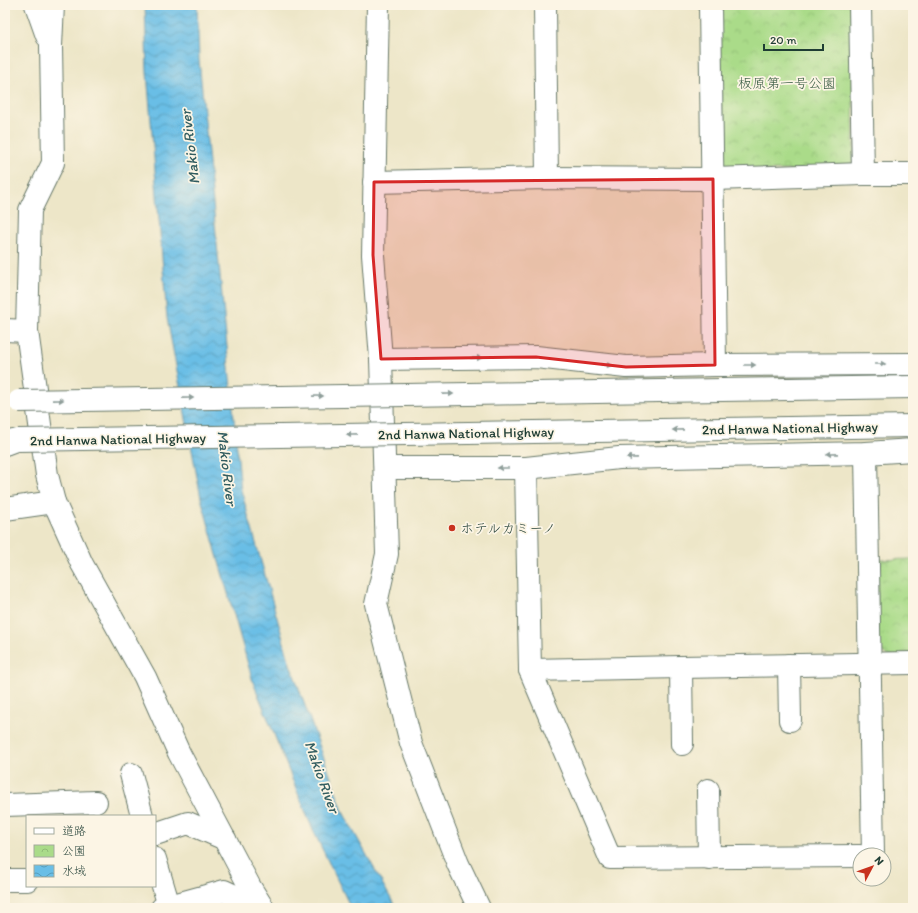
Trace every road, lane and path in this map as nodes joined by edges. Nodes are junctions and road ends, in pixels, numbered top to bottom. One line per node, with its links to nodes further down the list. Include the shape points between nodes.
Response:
1 (36, 5): 7 (main road)
2 (53, 5): 7 (main road)
3 (378, 5): 12 (main road)
4 (545, 5): 10 (main road)
5 (710, 5): 11 (main road)
6 (860, 5): 8 (main road)
7 (51, 46): 14 (main road, via 53,163 30,210)
8 (863, 174): 9 (main road); 11 (main road)
9 (913, 174)
10 (547, 178): 11 (main road); 12 (main road)
11 (713, 179): 17 (main road)
12 (374, 182): 15 (main road, via 373,255)
13 (5, 330): 14 (main road)
14 (27, 331): 26 (main road, via 47,475)
15 (381, 359): 17 (main road, one-way to 17, via 536,357 626,367); 24 (main road)
16 (913, 364): 17 (main road, one-way to 16)
17 (715, 365)
18 (913, 387): 19 (main road, one-way to 18, bridge)
19 (10, 400)
20 (913, 426): 21 (main road, 2nd Hanwa National Highway, one-way to 21, bridge)
21 (12, 442)
22 (913, 450): 23 (main road)
23 (866, 453): 25 (main road, one-way to 25, via 619,458); 29 (main road)
24 (385, 468): 25 (main road, one-way to 24); 50 (main road, via 387,554 376,604 411,743 458,864)
25 (526, 468): 32 (main road)
26 (54, 502): 27 (main road); 41 (main road, via 82,564 145,677 179,753)
27 (5, 509)
28 (913, 663): 29 (main road)
29 (870, 664): 30 (main road); 42 (main road)
30 (789, 665): 31 (main road); 33 (main road)
31 (681, 667): 32 (main road); 34 (main road)
32 (530, 670): 44 (main road, via 610,858)
33 (790, 720)
34 (682, 744)
35 (131, 774): 39 (main road)
36 (708, 790): 44 (main road)
37 (96, 802): 38 (main road)
38 (5, 805)
39 (142, 815)
40 (156, 834): 41 (main road, via 188,823)
41 (225, 839): 49 (main road)
42 (873, 847)
43 (852, 856): 44 (main road)
44 (709, 858)
45 (156, 864): 48 (main road)
46 (5, 880): 47 (main road)
47 (26, 880)
48 (165, 907): 49 (main road, via 224,891)
49 (262, 908)
50 (479, 908)

